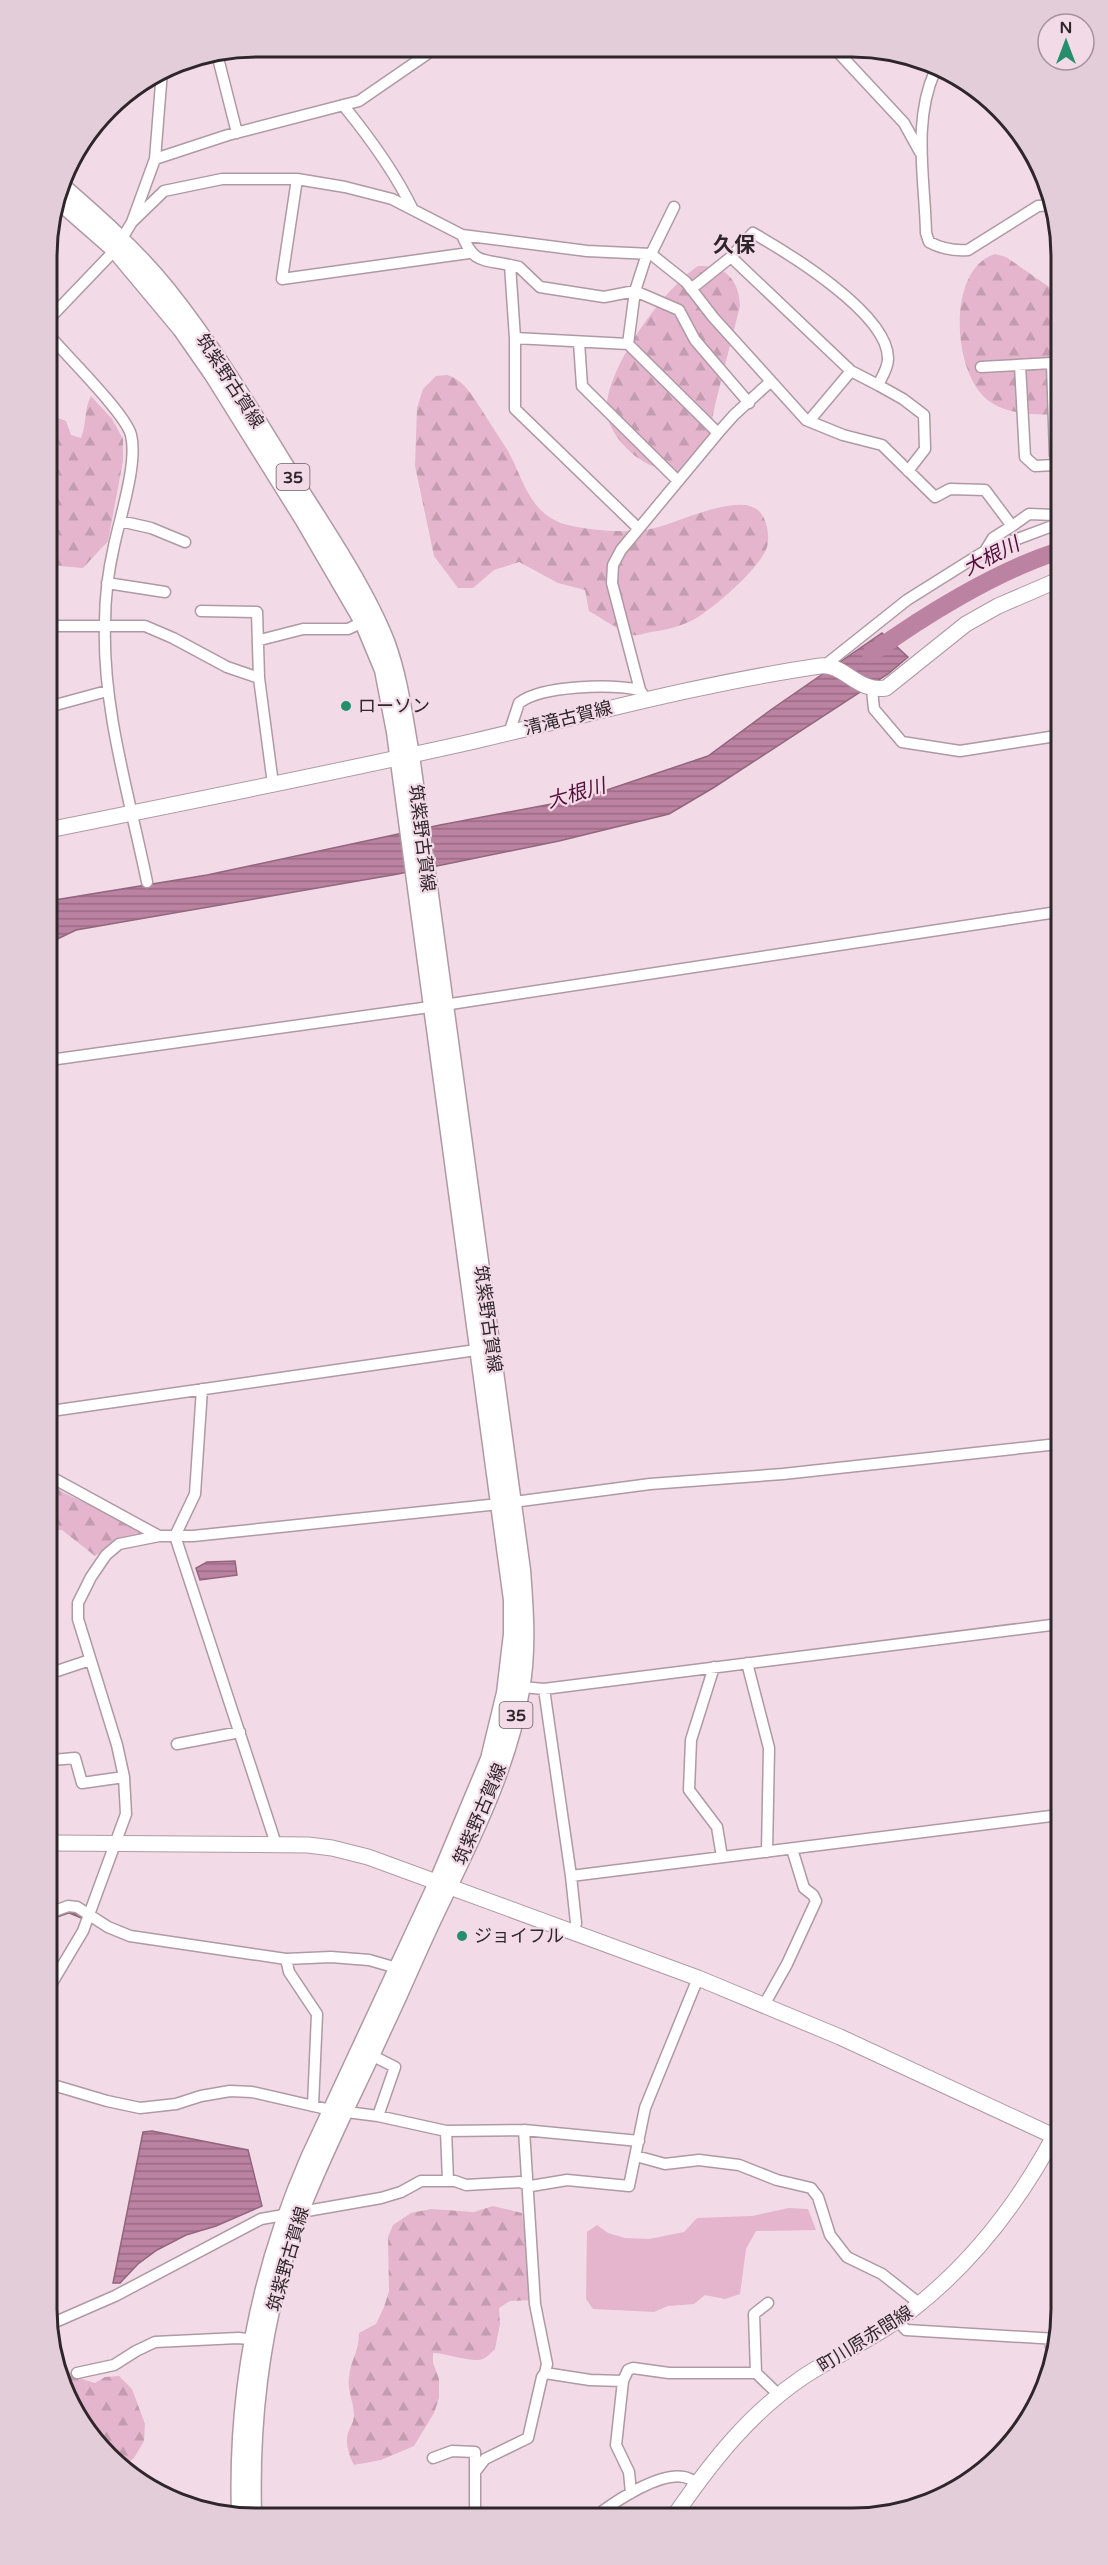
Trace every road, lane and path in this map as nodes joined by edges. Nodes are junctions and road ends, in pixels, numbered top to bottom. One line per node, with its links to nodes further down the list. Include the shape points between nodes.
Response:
1 (423, 57): 6 (street, via 359,101)
2 (843, 57): 8 (street, via 904,123)
3 (219, 61): 7 (street)
4 (934, 75): 8 (street, via 925,101)
5 (161, 81): 9 (street)
6 (343, 105): 7 (street); 15 (street, via 381,154)
7 (237, 133): 9 (street)
8 (920, 152): 13 (street, via 926,233 928,242 939,248 968,249)
9 (155, 159): 16 (street)
10 (297, 180): 15 (street, via 392,199); 16 (street, via 222,179 164,191); 19 (street, via 282,279)
11 (68, 192): 18 (main road, 筑紫野古賀線 / 35)
12 (64, 204): 18 (main road, 筑紫野古賀線 / 35)
13 (1044, 206)
14 (674, 207): 20 (street)
15 (413, 210): 17 (street)
16 (132, 222): 18 (street)
17 (462, 236): 19 (street); 20 (street)
18 (118, 245): 25 (street); 53 (main road, 筑紫野古賀線 / 35, via 213,375); 65 (main road, 筑紫野古賀線 / 35, via 165,287 222,366 314,511 370,609 394,666)
19 (469, 253): 22 (street)
20 (649, 254): 23 (street); 24 (street)
21 (731, 257): 23 (street); 33 (street); 35 (street, via 753,233 806,265 854,303 880,336 888,357)
22 (510, 265): 24 (street, via 519,267 540,287 553,290 604,297); 26 (street)
23 (691, 289): 34 (street)
24 (635, 291): 29 (street); 36 (street, via 679,310 695,340)
25 (57, 310)
26 (515, 339): 27 (street); 46 (street, via 515,409)
27 (579, 342): 29 (street); 41 (street, via 582,386)
28 (57, 344): 44 (street, via 125,422 131,435 131,461)
29 (628, 344): 38 (street)
30 (1051, 363): 31 (street)
31 (1020, 364): 32 (street); 39 (street, via 1025,457 1035,466)
32 (981, 367)
33 (851, 371): 35 (street); 37 (street)
34 (770, 382): 36 (street); 37 (street)
35 (878, 385): 40 (street, via 924,415 925,449)
36 (749, 403): 38 (street)
37 (808, 421): 40 (street, via 882,445)
38 (718, 433): 41 (street)
39 (1051, 465)
40 (908, 471): 45 (street, via 935,497 950,489 985,490)
41 (678, 481): 46 (street)
42 (1051, 517): 45 (street, via 1029,514)
43 (1051, 520): 48 (street)
44 (120, 521): 47 (street, via 151,528); 49 (street)
45 (1012, 526): 48 (street, via 993,538)
46 (638, 528): 61 (street, via 613,565 612,583)
47 (185, 543)
48 (985, 551): 57 (street, via 907,600)
49 (107, 583): 51 (street); 54 (street)
50 (1051, 583): 59 (main road, via 966,624 895,683 886,688)
51 (165, 592)
52 (201, 611): 56 (street, via 258,612)
53 (363, 622): 56 (street, via 348,629 303,629); 65 (main road, 筑紫野古賀線 / 35, via 383,670)
54 (105, 625): 55 (street); 58 (street, via 145,626 227,667); 60 (street)
55 (57, 626)
56 (260, 640): 58 (street)
57 (828, 666): 59 (main road); 61 (main road, 清滝古賀線)
58 (259, 678): 66 (street)
59 (869, 688): 64 (street, via 874,710 902,742 960,751)
60 (107, 691): 62 (street); 67 (street)
61 (643, 695): 63 (main road, 清滝古賀線); 63 (street, via 625,687 538,693 519,703)
62 (57, 705)
63 (509, 733): 65 (main road, 清滝古賀線)
64 (1051, 737)
65 (404, 756): 66 (main road, 清滝古賀線); 71 (main road, 筑紫野古賀線 / 35)
66 (273, 784): 67 (main road, 清滝古賀線)
67 (133, 813): 68 (main road, 清滝古賀線); 69 (street)
68 (57, 828)
69 (147, 882)
70 (1051, 913): 71 (street)
71 (438, 1006): 72 (street); 73 (main road, 筑紫野古賀線 / 35)
72 (57, 1059)
73 (485, 1349): 74 (street); 78 (main road, 筑紫野古賀線 / 35)
74 (202, 1389): 75 (street); 80 (street, via 195,1494)
75 (57, 1410)
76 (1051, 1445): 78 (street)
77 (57, 1480): 79 (street)
78 (506, 1502): 80 (street); 86 (main road, 筑紫野古賀線 / 35, via 524,1602); 100 (main road, 筑紫野古賀線 / 35, via 512,1634 505,1694 489,1759)
79 (159, 1536): 80 (street); 82 (street, via 119,1544 91,1577 78,1603 78,1619)
80 (175, 1536): 88 (street)
81 (1051, 1625): 83 (street)
82 (90, 1660): 85 (street); 91 (street)
83 (747, 1663): 84 (street); 97 (street, via 769,1748)
84 (714, 1667): 87 (street); 98 (street, via 691,1740 689,1790 717,1827)
85 (57, 1670)
86 (522, 1687): 87 (street); 100 (main road, 筑紫野古賀線 / 35, via 502,1763)
87 (544, 1689): 99 (street)
88 (240, 1732): 89 (street); 95 (street)
89 (177, 1744)
90 (57, 1760): 91 (street, via 75,1758 82,1783)
91 (124, 1777): 94 (street, via 126,1814)
92 (1051, 1816): 96 (street)
93 (57, 1843): 94 (main road)
94 (113, 1843): 95 (main road); 102 (street)
95 (276, 1844): 100 (main road, via 332,1848 368,1857)
96 (792, 1849): 97 (street); 108 (street, via 804,1888 816,1901)
97 (767, 1852): 98 (street)
98 (722, 1857): 99 (street)
99 (571, 1876): 103 (street)
100 (443, 1886): 103 (main road); 105 (main road, 筑紫野古賀線 / 35); 109 (main road, 筑紫野古賀線 / 35)
101 (57, 1910): 102 (street, via 77,1907)
102 (89, 1915): 104 (street, via 130,1936); 106 (street)
103 (574, 1934): 107 (main road)
104 (286, 1959): 105 (street, via 369,1960); 111 (street, via 289,1972 316,2014)
105 (397, 1968): 112 (main road, 筑紫野古賀線 / 35)
106 (57, 1974)
107 (698, 1978): 108 (main road); 117 (street, via 645,2108)
108 (764, 2005): 115 (main road)
109 (371, 2055): 112 (main road, 筑紫野古賀線 / 35); 113 (street, via 395,2067)
110 (57, 2086): 111 (street, via 140,2108 230,2091)
111 (313, 2106): 112 (street)
112 (338, 2111): 113 (street); 122 (main road, 筑紫野古賀線 / 35)
113 (378, 2116): 116 (street)
114 (524, 2130): 116 (street); 117 (street); 121 (street)
115 (1051, 2130)
116 (446, 2131): 120 (street)
117 (639, 2140): 119 (street)
118 (1051, 2145): 124 (main road, 町川原赤間線, via 1010,2209)
119 (636, 2156): 121 (street, via 630,2186 567,2180); 124 (street, via 665,2164 699,2160 739,2165 811,2188 818,2197 830,2235 847,2257 882,2274)
120 (448, 2181): 121 (street, via 466,2185); 122 (street, via 421,2181 381,2198)
121 (526, 2184): 130 (street, via 535,2304 547,2364)
122 (293, 2213): 125 (street, via 261,2218 115,2296); 127 (main road, 筑紫野古賀線 / 35, via 287,2251)
123 (768, 2303): 131 (street, via 754,2314)
124 (920, 2304): 126 (main road, 町川原赤間線)
125 (58, 2321)
126 (898, 2321): 128 (street, via 906,2331); 133 (main road, 町川原赤間線)
127 (258, 2340): 129 (street, via 155,2342 114,2365); 138 (main road, 筑紫野古賀線 / 35, via 241,2416); 139 (main road, 筑紫野古賀線 / 35)
128 (1048, 2340)
129 (77, 2373)
130 (545, 2373): 132 (street); 135 (street, via 528,2438 485,2459)
131 (756, 2373): 132 (street, via 669,2373 633,2368 627,2370); 133 (street)
132 (622, 2381): 137 (street, via 616,2445 629,2472)
133 (779, 2395): 136 (main road, 町川原赤間線, via 739,2431)
134 (433, 2458): 135 (street, via 452,2451 476,2452)
135 (476, 2472): 140 (street)
136 (698, 2482): 137 (street, via 683,2476 662,2479); 142 (main road, 町川原赤間線)
137 (631, 2493): 141 (street)
138 (240, 2507)
139 (253, 2508)
140 (475, 2508)
141 (608, 2508)
142 (681, 2508)

